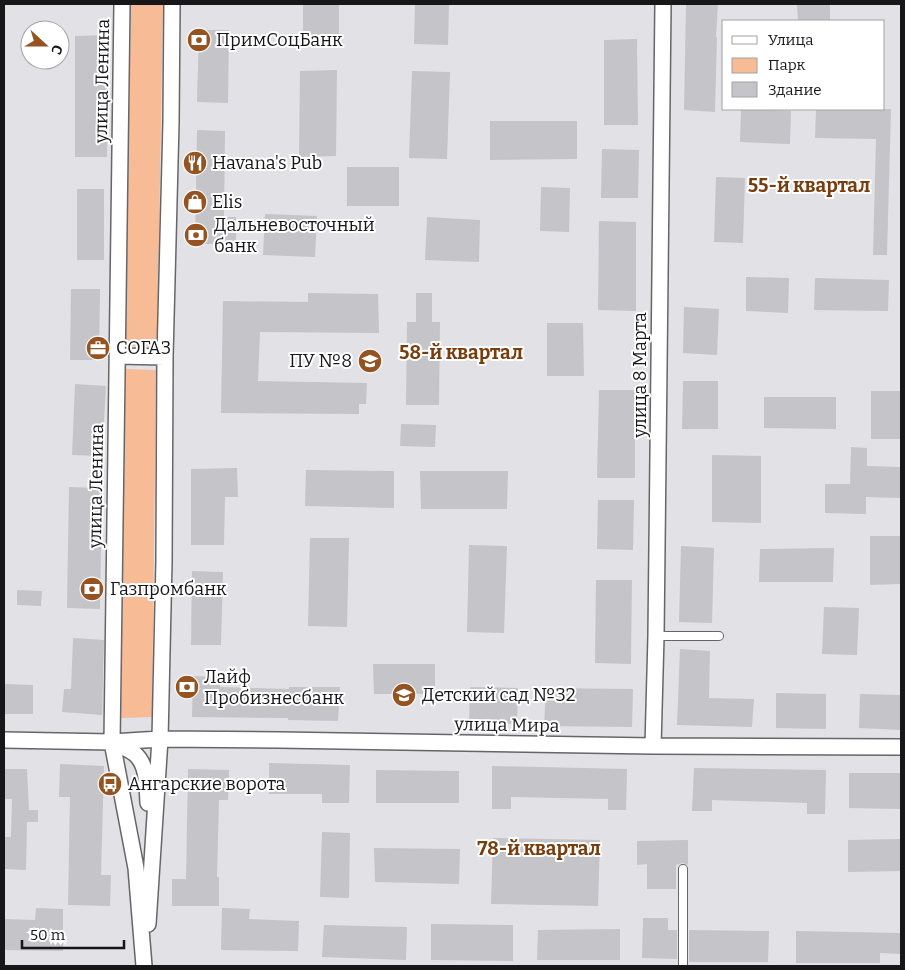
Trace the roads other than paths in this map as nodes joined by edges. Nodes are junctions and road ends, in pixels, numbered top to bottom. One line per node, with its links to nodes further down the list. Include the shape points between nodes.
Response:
1 (122, 4): 4 (street, улица Ленина)
2 (172, 4): 5 (street, улица Ленина)
3 (663, 4): 6 (street, улица 8 Марта)
4 (117, 356): 5 (street); 10 (street, улица Ленина)
5 (165, 357): 8 (street, улица Ленина)
6 (656, 636): 7 (lane); 11 (street, улица 8 Марта)
7 (719, 636)
8 (160, 739): 10 (street, улица Мира); 11 (street, улица Мира); 13 (street, улица Ленина)
9 (4, 740): 10 (street, улица Мира)
10 (112, 742): 13 (street, улица Мира, via 135,754 142,764); 15 (street, улица Ленина, via 136,868)
11 (653, 746): 12 (street, улица Мира)
12 (901, 747)
13 (152, 856): 15 (street, улица Ленина)
14 (683, 869): 16 (lane)
15 (145, 966)
16 (683, 966)

